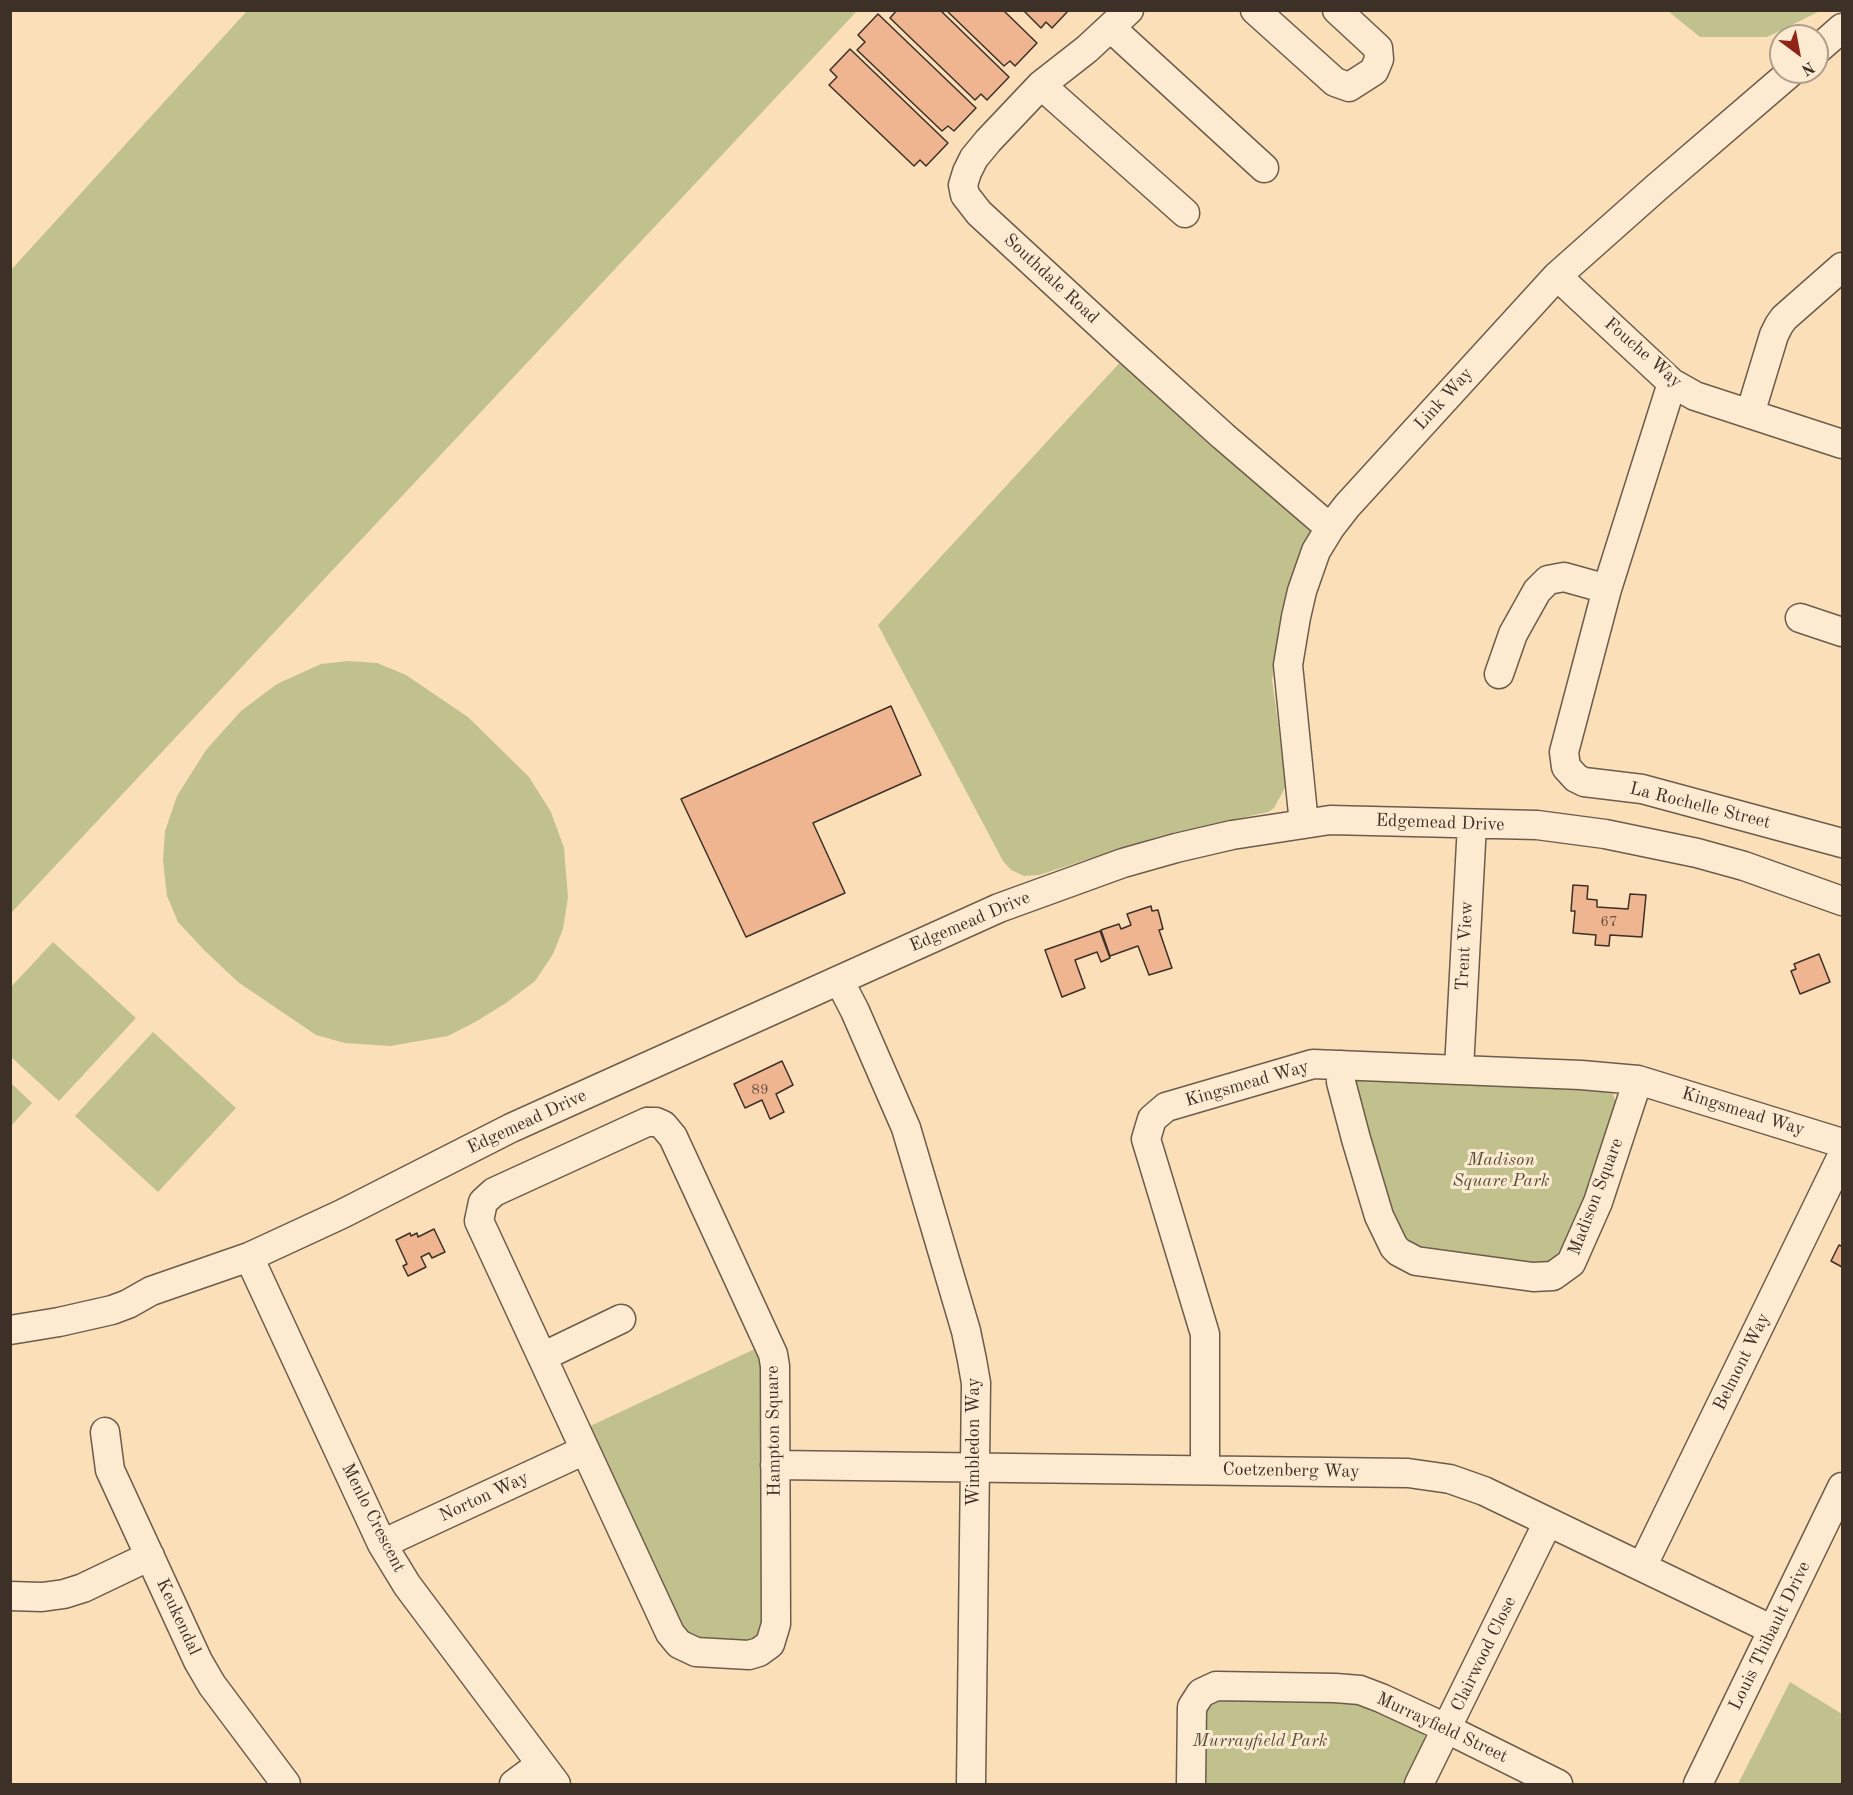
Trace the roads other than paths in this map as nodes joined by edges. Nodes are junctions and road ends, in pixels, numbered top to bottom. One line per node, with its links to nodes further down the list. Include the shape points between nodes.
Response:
1 (1255, 10): 2 (street, via 1335,82 1349,87 1374,71 1378,48)
2 (1336, 10)
3 (1120, 19): 7 (street, Southdale Road); 8 (street)
4 (1842, 28): 5 (street)
5 (1829, 39)
6 (1777, 84): 11 (street, Link Way)
7 (1041, 85): 9 (street); 15 (street, Southdale Road, via 974,159 963,185 968,201 1214,428)
8 (1264, 168)
9 (1185, 213)
10 (1842, 267): 13 (street, via 1779,325)
11 (1557, 276): 12 (street, Fouche Way); 15 (street, Link Way)
12 (1672, 383): 13 (street, Fouche Way, via 1695,396); 16 (street, La Rochelle Street)
13 (1750, 414): 14 (street, Fouche Way)
14 (1842, 444)
15 (1330, 528): 20 (street, Link Way, via 1316,551 1302,591 1288,665)
16 (1607, 589): 19 (street, via 1564,577 1548,580 1537,591 1513,634); 22 (street, La Rochelle Street, via 1564,752 1569,773 1584,782 1642,789)
17 (1800, 618): 18 (street)
18 (1842, 632)
19 (1498, 674)
20 (1304, 824): 21 (street, Edgemead Drive, via 1330,820); 24 (street, Edgemead Drive, via 1232,835 1123,863 999,908)
21 (1472, 824): 23 (street, Edgemead Drive, via 1537,825 1628,838 1697,853); 26 (street, Trent View)
22 (1842, 843)
23 (1842, 901)
24 (839, 980): 30 (street, Edgemead Drive, via 511,1128); 39 (street, Wimbledon Way, via 906,1128 966,1331 976,1383)
25 (1341, 1065): 26 (street, Kingsmead Way); 27 (street, Madison Square, via 1341,1082 1356,1139 1379,1216 1394,1247 1416,1262 1533,1277 1553,1276 1571,1263 1599,1202); 40 (street, Kingsmead Way, via 1313,1064 1166,1107 1148,1128 1146,1139 1205,1334)
26 (1459, 1069): 27 (street, Kingsmead Way)
27 (1638, 1080): 28 (street, Kingsmead Way)
28 (1842, 1143)
29 (1842, 1156): 45 (street, Belmont Way)
30 (249, 1257): 31 (street, Edgemead Drive); 43 (street, Menlo Crescent)
31 (151, 1291): 32 (street, Edgemead Drive, via 116,1292); 34 (street, Edgemead Drive, via 112,1310)
32 (10, 1313)
33 (621, 1319): 35 (street)
34 (10, 1330)
35 (542, 1357): 37 (street, Hampton Square); 38 (street, Hampton Square, via 479,1221 483,1202 494,1192 647,1122 656,1122 669,1131 677,1145 773,1354)
36 (105, 1432): 44 (street, Keukendal, via 110,1470)
37 (585, 1450): 38 (street, Hampton Square, via 670,1633 679,1644 696,1652 749,1655 770,1644 776,1624); 43 (street, Norton Way)
38 (775, 1465): 39 (street, Coetzenberg Way)
39 (975, 1467): 40 (street, Coetzenberg Way); 52 (street, Wimbledon Way)
40 (1205, 1469): 42 (street, Coetzenberg Way, via 1408,1473 1450,1479)
41 (1842, 1487): 47 (street, Louis Thibault Drive)
42 (1548, 1522): 45 (street, Coetzenberg Way); 48 (street, Clairwood Close)
43 (382, 1544): 49 (street, Menlo Crescent, via 407,1585)
44 (150, 1556): 46 (street, via 64,1594); 50 (street, Keukendal, via 212,1685)
45 (1642, 1567): 47 (street, Coetzenberg Way)
46 (10, 1596)
47 (1773, 1630): 56 (street, Louis Thibault Drive)
48 (1447, 1730): 53 (street, Murrayfield Street, via 1360,1690 1216,1686 1201,1693 1192,1707); 54 (street, Clairwood Close); 55 (street, Murrayfield Street)
49 (549, 1774): 51 (street)
50 (286, 1785)
51 (514, 1785)
52 (971, 1785)
53 (1191, 1785)
54 (1419, 1785)
55 (1558, 1785)
56 (1698, 1785)

